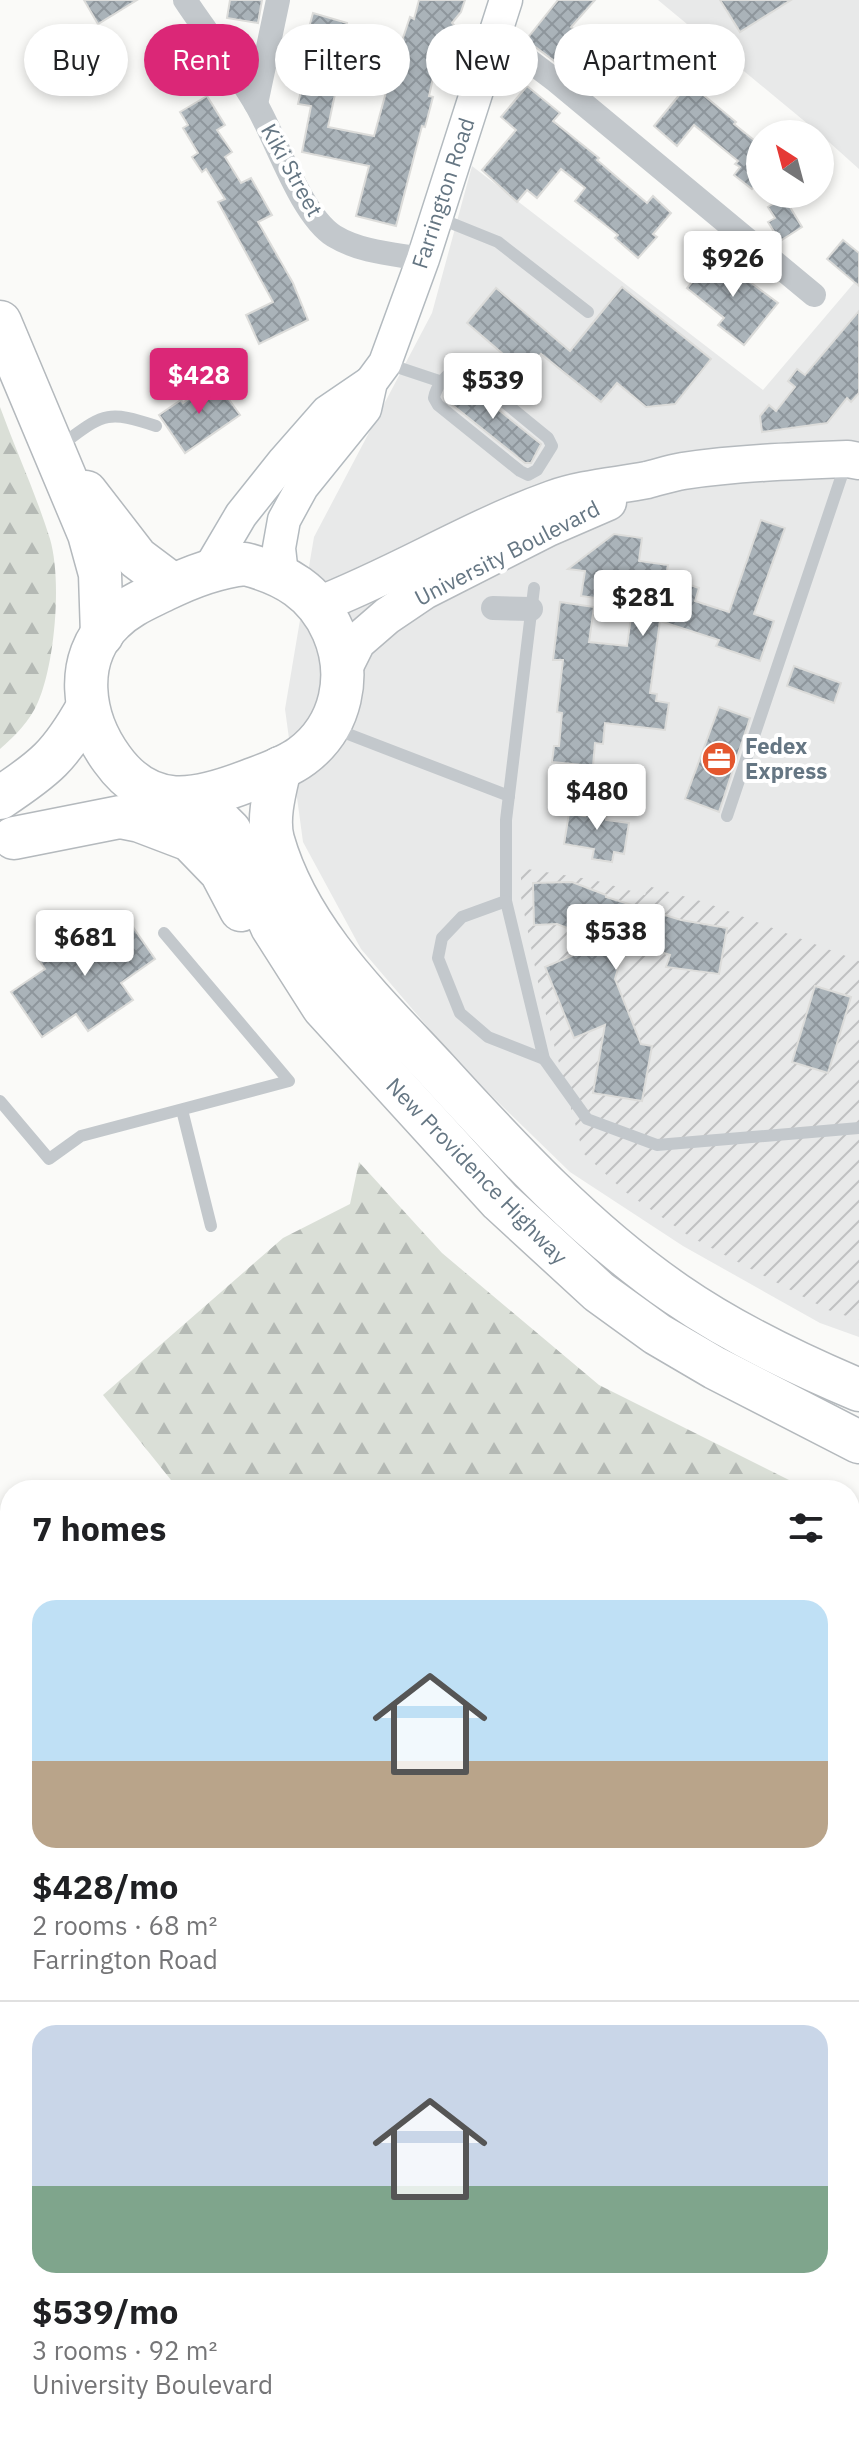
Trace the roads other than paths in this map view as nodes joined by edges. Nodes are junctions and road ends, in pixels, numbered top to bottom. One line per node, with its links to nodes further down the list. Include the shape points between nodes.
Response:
1 (185, 0): 7 (street, Kiki Street)
2 (278, 0): 7 (street, Kiki Street)
3 (506, 0): 4 (street, Farrington Road)
4 (498, 24)
5 (538, 67): 10 (street)
6 (475, 96): 8 (street, Farrington Road)
7 (256, 104): 9 (street, Kiki Street, via 303,198 327,231 356,246)
8 (436, 217): 9 (street, Farrington Road); 11 (lane, via 498,242)
9 (423, 259): 13 (street, Farrington Road)
10 (814, 295)
11 (588, 312)
12 (0, 322): 16 (highway)
13 (378, 373): 14 (lane); 20 (street, Farrington Road, via 365,409 302,487 284,520); 21 (street, via 327,412)
14 (442, 382): 19 (lane, via 434,398 438,405 520,471); 19 (lane, via 457,368 465,370 548,438)
15 (156, 426): 16 (lane, via 109,415)
16 (58, 454): 21 (highway, via 137,558); 25 (highway, via 100,574)
17 (855, 455): 18 (main road, University Boulevard, via 680,471); 34 (lane)
18 (648, 480): 19 (main road, University Boulevard, via 590,489); 26 (main road, University Boulevard, via 424,591 357,642)
19 (548, 481): 23 (main road, University Boulevard, via 469,533)
20 (282, 575): 21 (highway, via 245,564); 23 (highway)
21 (190, 578): 25 (highway, via 131,606)
22 (533, 598): 24 (street); 31 (lane)
23 (318, 605): 26 (highway, via 338,644)
24 (493, 608)
25 (102, 635): 27 (highway, via 89,661)
26 (343, 670): 28 (highway, via 343,693)
27 (87, 708): 30 (highway, via 104,748); 32 (highway, via 48,765)
28 (328, 726): 29 (highway, via 303,755); 31 (lane)
29 (280, 768): 33 (highway); 44 (highway, New Providence Highway, via 272,836 301,907 371,999 481,1118 578,1214 674,1293 811,1370)
30 (132, 780): 33 (highway, via 163,796); 35 (highway, via 72,805)
31 (509, 796): 36 (lane)
32 (0, 798)
33 (197, 798): 38 (highway, New Providence Highway, via 230,831 272,927)
34 (727, 816)
35 (7, 843): 38 (highway, via 120,817 190,840 221,872 253,934 288,981)
36 (506, 901): 39 (lane); 39 (lane, via 462,917 442,938 438,958 460,1013 488,1037)
37 (164, 933): 41 (lane, via 289,1081)
38 (323, 1007): 45 (highway, New Providence Highway, via 500,1201 599,1292 715,1368)
39 (544, 1059): 42 (lane, via 587,1119 657,1145)
40 (0, 1101): 41 (lane, via 49,1159 81,1136)
41 (182, 1110): 43 (lane)
42 (859, 1128)
43 (211, 1226)
44 (859, 1390)
45 (859, 1442)

